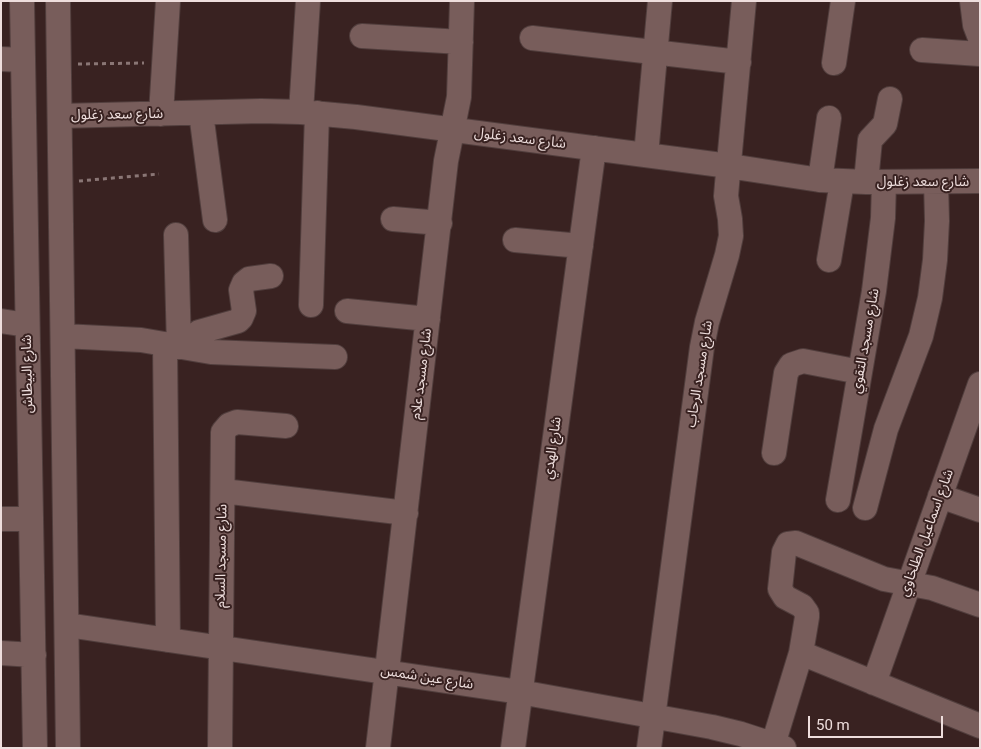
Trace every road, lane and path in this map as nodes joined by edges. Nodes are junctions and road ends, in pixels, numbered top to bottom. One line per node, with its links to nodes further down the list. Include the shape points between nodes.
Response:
1 (22, 1): 17 (street, شارع البيطاش)
2 (58, 1): 21 (street)
3 (168, 1): 20 (street)
4 (308, 1): 24 (street)
5 (462, 1): 13 (street, شارع مسجد علام)
6 (660, 1): 15 (street)
7 (744, 1): 18 (street, شارع مسجد الرحاب)
8 (843, 1): 19 (street)
9 (972, 1): 12 (street)
10 (362, 36): 13 (street)
11 (532, 38): 15 (street)
12 (980, 38)
13 (462, 42): 28 (street, شارع مسجد علام, via 459,97)
14 (922, 50): 16 (street)
15 (656, 52): 18 (street); 30 (street)
16 (980, 54)
17 (12, 60): 50 (street, شارع البيطاش)
18 (739, 62): 31 (street, شارع مسجد الرحاب)
19 (834, 62)
20 (164, 63): 21 (path); 25 (street)
21 (59, 64): 26 (street)
22 (890, 99): 35 (street, شارع مسجد التقوي, via 885,124 870,140)
23 (201, 113): 24 (street, شارع سعد زغلول); 25 (street, شارع سعد زغلول); 39 (street)
24 (309, 113): 28 (street, شارع سعد زغلول); 46 (street)
25 (161, 114): 26 (street, شارع سعد زغلول)
26 (60, 116): 37 (street)
27 (829, 118): 33 (street)
28 (452, 130): 29 (street, شارع سعد زغلول); 40 (street, شارع مسجد علام)
29 (594, 148): 30 (street, شارع سعد زغلول); 43 (street, شارع الهدي)
30 (646, 155): 31 (street, شارع سعد زغلول)
31 (729, 166): 33 (street, شارع سعد زغلول); 78 (street, شارع مسجد الرحاب, via 726,196 731,236 702,347)
32 (159, 174): 37 (path)
33 (831, 181): 35 (street, شارع سعد زغلول); 44 (street)
34 (980, 181): 36 (street, شارع سعد زغلول)
35 (875, 182): 36 (street, شارع سعد زغلول); 54 (street, شارع مسجد التقوي, via 880,255)
36 (936, 182): 61 (street, via 935,260 930,298 921,336 886,429)
37 (61, 183): 51 (street)
38 (393, 219): 40 (street)
39 (215, 220)
40 (440, 223): 48 (street, شارع مسجد علام)
41 (176, 235): 52 (street)
42 (514, 240): 43 (street)
43 (581, 246): 77 (street, شارع الهدي)
44 (829, 260)
45 (271, 276): 52 (street, via 244,283 241,290 244,311 238,321 199,332)
46 (312, 305)
47 (347, 311): 48 (street)
48 (428, 319): 63 (street, شارع مسجد علام)
49 (1, 321): 50 (street)
50 (28, 325): 65 (street, شارع البيطاش)
51 (63, 336): 52 (street, via 129,339); 69 (street)
52 (172, 346): 53 (street, via 234,353); 70 (street)
53 (335, 357)
54 (860, 372): 57 (street, via 803,361 791,365 786,373); 60 (street, شارع مسجد التقوي)
55 (980, 384): 59 (street, شارع اسماعيل الطلخاوي)
56 (286, 426): 58 (street, شارع مسجد السلام, via 238,422 225,428 222,436)
57 (774, 453)
58 (223, 491): 63 (street); 71 (street, شارع مسجد السلام)
59 (940, 496): 62 (street); 67 (street, شارع اسماعيل الطلخاوي)
60 (838, 500)
61 (866, 508)
62 (980, 510)
63 (406, 513): 75 (street, شارع مسجد علام)
64 (1, 518): 65 (street)
65 (31, 519): 74 (street, شارع البيطاش)
66 (874, 558): 67 (street)
67 (911, 578): 68 (street); 73 (street, via 872,575 790,543 784,549 779,584 785,596 807,612); 76 (street, شارع اسماعيل الطلخاوي)
68 (980, 605)
69 (67, 624): 70 (street, شارع عين شمس); 82 (street)
70 (168, 640): 71 (street, شارع عين شمس)
71 (221, 648): 75 (street, شارع عين شمس); 83 (street, شارع مسجد السلام)
72 (1, 653): 74 (street)
73 (800, 653): 76 (street); 80 (street)
74 (34, 655): 81 (street, شارع البيطاش)
75 (387, 672): 77 (street, شارع عين شمس); 84 (street, شارع مسجد علام)
76 (874, 683): 79 (street)
77 (520, 692): 78 (street, شارع عين شمس); 85 (street, شارع الهدي)
78 (653, 716): 80 (street, شارع عين شمس, via 712,727); 86 (street, شارع مسجد الرحاب)
79 (980, 726)
80 (776, 746)
81 (35, 748)
82 (68, 748)
83 (220, 748)
84 (378, 748)
85 (513, 748)
86 (649, 748)

